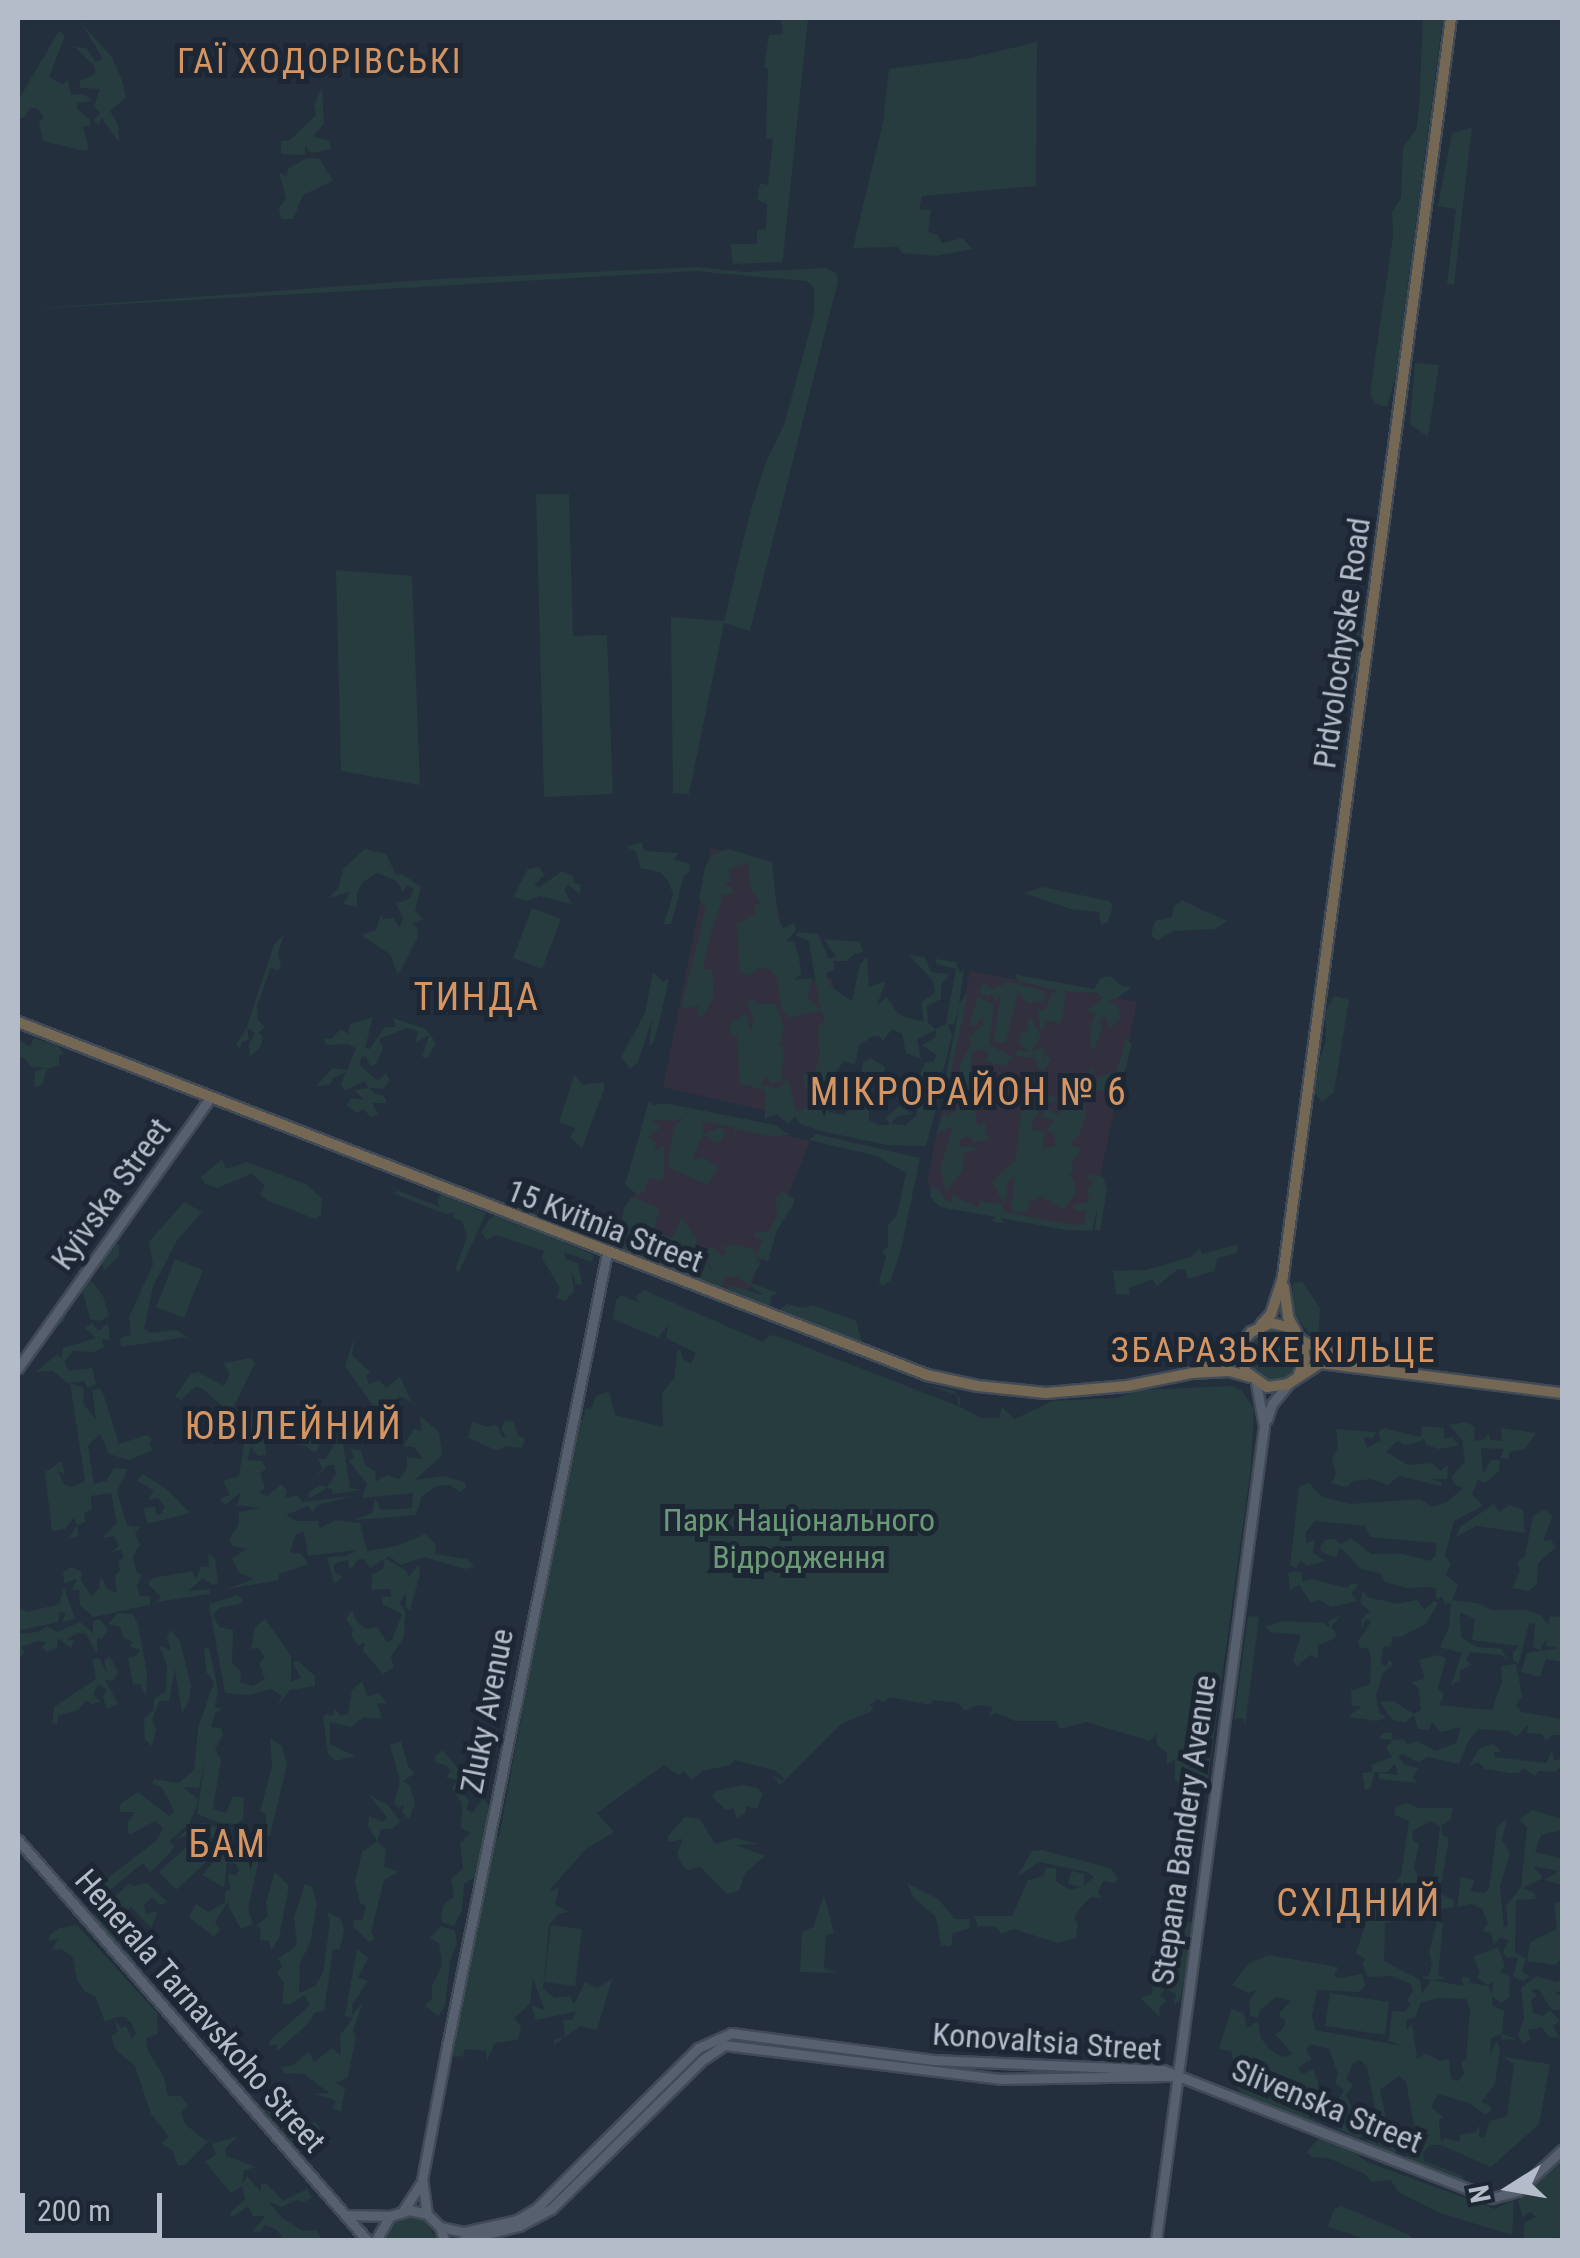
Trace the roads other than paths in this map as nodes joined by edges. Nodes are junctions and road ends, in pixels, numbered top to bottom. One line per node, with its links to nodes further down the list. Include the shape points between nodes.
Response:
1 (1451, 18): 5 (highway, Pidvolochyske Road)
2 (18, 1022): 3 (highway, 15 Kvitnia Street)
3 (210, 1098): 4 (highway, 15 Kvitnia Street); 10 (main road, Kyivska Street)
4 (606, 1253): 11 (highway, 15 Kvitnia Street, via 891,1362 978,1386 1064,1393); 22 (main road, Zluky Avenue)
5 (1283, 1276): 6 (highway, Pidvolochyske Road); 7 (highway, Pidvolochyske Road, via 1288,1316)
6 (1262, 1325): 7 (highway, via 1280,1324); 8 (highway)
7 (1299, 1337): 9 (highway, via 1324,1354); 13 (highway, via 1305,1360)
8 (1244, 1342): 11 (highway, 15 Kvitnia Street, via 1228,1358); 12 (highway, via 1241,1357)
9 (1366, 1366): 13 (highway, via 1320,1363); 14 (highway)
10 (18, 1368)
11 (1192, 1373): 12 (highway, 15 Kvitnia Street, via 1229,1371)
12 (1253, 1380): 13 (highway, via 1266,1387); 15 (main road, Stepana Bandery Avenue, via 1264,1404)
13 (1293, 1380): 15 (main road, Stepana Bandery Avenue)
14 (1562, 1393)
15 (1264, 1426): 19 (main road, Stepana Bandery Avenue)
16 (18, 1840): 25 (main road, Henerala Tarnavskoho Street)
17 (890, 2060): 18 (main road, Konovaltsia Street); 20 (main road, Konovaltsia Street); 28 (main road, Konovaltsia Street, via 725,2034 703,2044 538,2212)
18 (1003, 2064): 19 (main road, Konovaltsia Street); 20 (main road)
19 (1178, 2076): 20 (main road, Konovaltsia Street); 21 (main road, Slivenska Street, via 1492,2198 1518,2191); 33 (main road, Stepana Bandery Avenue)
20 (1000, 2079)
21 (1561, 2152)
22 (422, 2180): 23 (main road, Zluky Avenue); 24 (main road, Zluky Avenue)
23 (402, 2210): 24 (main road); 26 (main road)
24 (427, 2214): 27 (main road)
25 (344, 2215): 26 (main road); 29 (main road, Henerala Tarnavskoho Street)
26 (390, 2216): 30 (main road)
27 (440, 2227): 28 (main road, Konovaltsia Street); 31 (main road)
28 (487, 2231): 32 (main road, Konovaltsia Street)
29 (367, 2240)
30 (376, 2240)
31 (444, 2240)
32 (462, 2240)
33 (1156, 2240)

